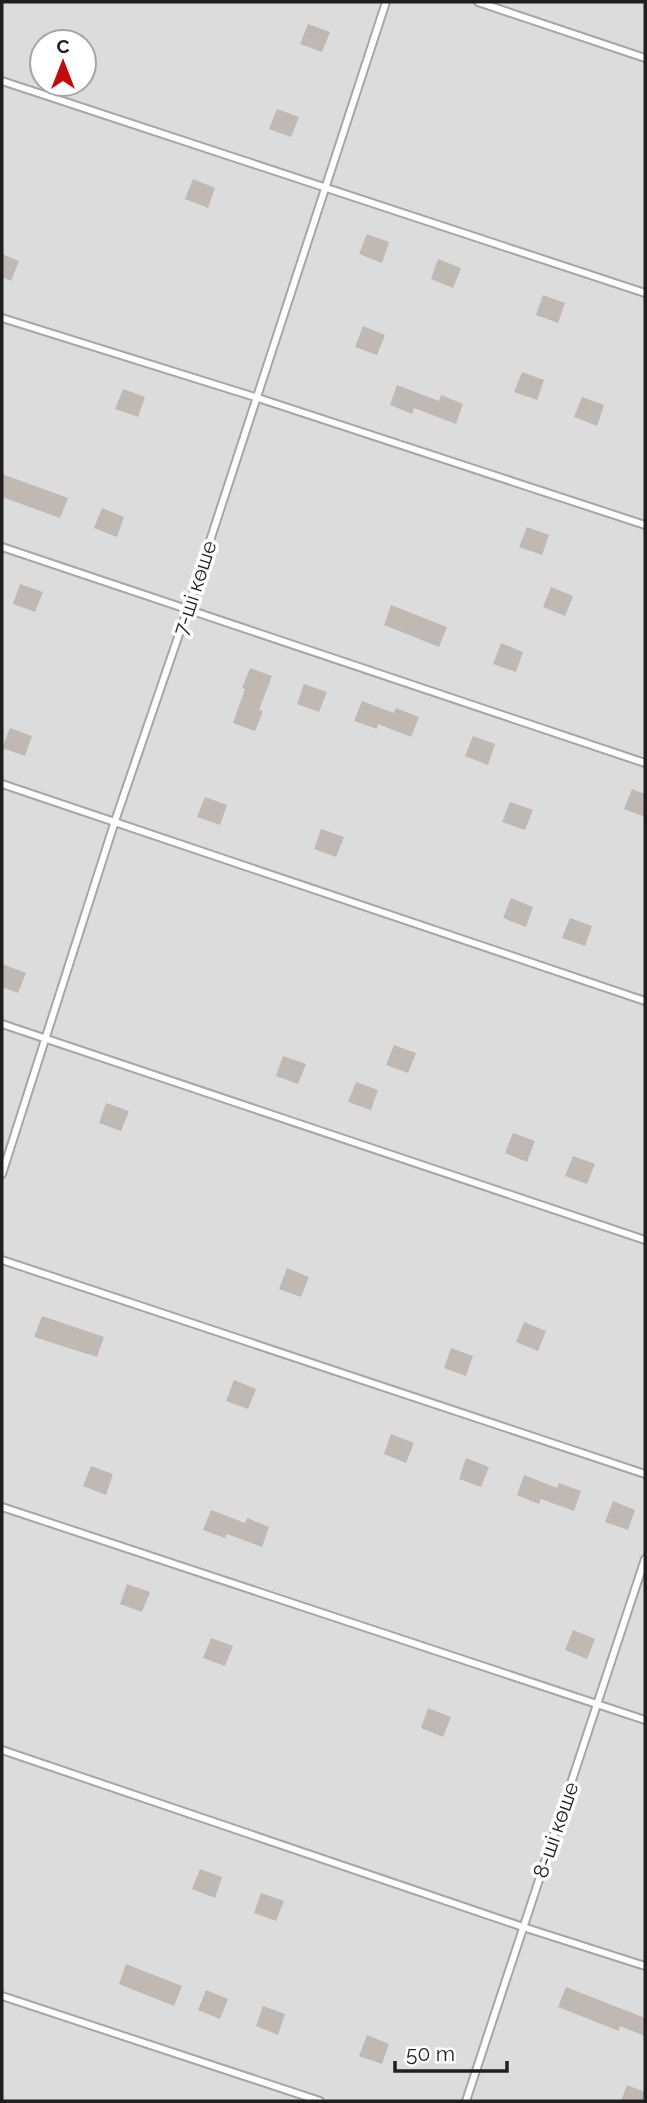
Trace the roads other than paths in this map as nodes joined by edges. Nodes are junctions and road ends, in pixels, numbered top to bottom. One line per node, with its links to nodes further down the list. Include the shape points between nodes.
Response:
1 (386, 2): 5 (lane, 7-ші көше)
2 (478, 2): 3 (lane)
3 (645, 58)
4 (2, 81): 5 (lane)
5 (325, 187): 6 (lane); 8 (lane, 7-ші көше)
6 (645, 293)
7 (2, 318): 8 (lane)
8 (258, 398): 9 (lane); 11 (lane, 7-ші көше)
9 (645, 525)
10 (2, 547): 11 (lane)
11 (188, 608): 12 (lane); 14 (lane, 7-ші көше)
12 (645, 762)
13 (2, 784): 14 (lane)
14 (115, 821): 15 (lane); 17 (lane, 7-ші көше)
15 (645, 1001)
16 (2, 1024): 17 (lane)
17 (46, 1040): 18 (lane, 7-ші көше); 19 (lane)
18 (2, 1174)
19 (645, 1240)
20 (2, 1260): 21 (lane)
21 (645, 1474)
22 (2, 1507): 24 (lane)
23 (645, 1559): 24 (lane, 8-ші көше)
24 (599, 1704): 25 (lane); 27 (lane, 8-ші көше)
25 (645, 1720)
26 (2, 1750): 27 (lane)
27 (523, 1927): 28 (lane); 31 (lane, 8-ші көше)
28 (645, 1966)
29 (2, 1996): 30 (lane)
30 (320, 2101)
31 (466, 2101)

